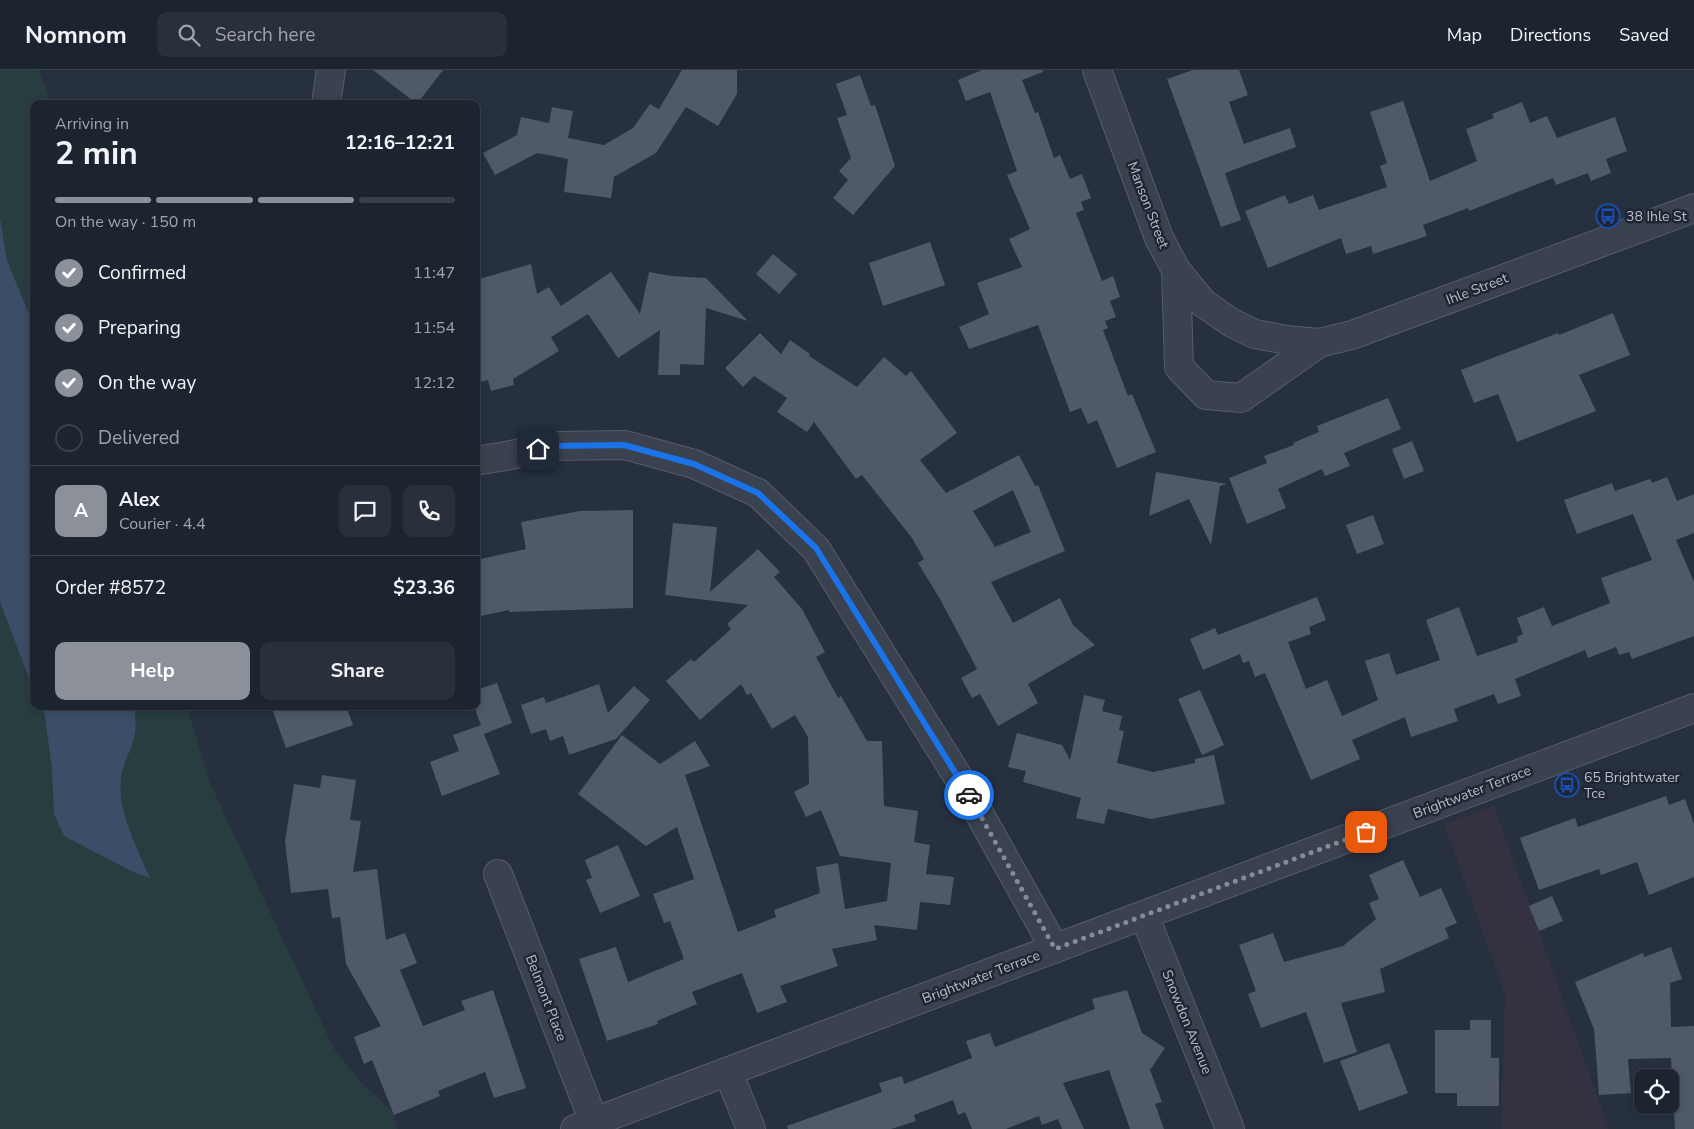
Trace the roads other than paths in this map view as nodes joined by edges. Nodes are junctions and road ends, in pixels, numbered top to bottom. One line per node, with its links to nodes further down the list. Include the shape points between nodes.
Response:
1 (331, 70): 3 (street)
2 (1097, 70): 5 (street, Manson Street, via 1159,238)
3 (327, 100)
4 (1694, 208): 7 (street, Ihle Street, via 1383,325)
5 (1176, 270): 6 (street, Manson Street, via 1203,303); 7 (street, via 1179,367 1206,395 1241,398)
6 (1255, 334): 7 (street, Ihle Street)
7 (1319, 343)
8 (480, 460): 12 (street, via 553,446 624,445 694,464 758,493 816,548 965,788)
9 (1694, 708): 11 (street, Brightwater Terrace)
10 (498, 874): 14 (street, Belmont Place)
11 (1144, 915): 12 (street, Brightwater Terrace); 16 (street, Snowdon Avenue)
12 (1055, 949): 13 (street, Brightwater Terrace)
13 (728, 1072): 14 (street, Brightwater Terrace); 15 (street)
14 (585, 1125)
15 (752, 1129)
16 (1230, 1129)

